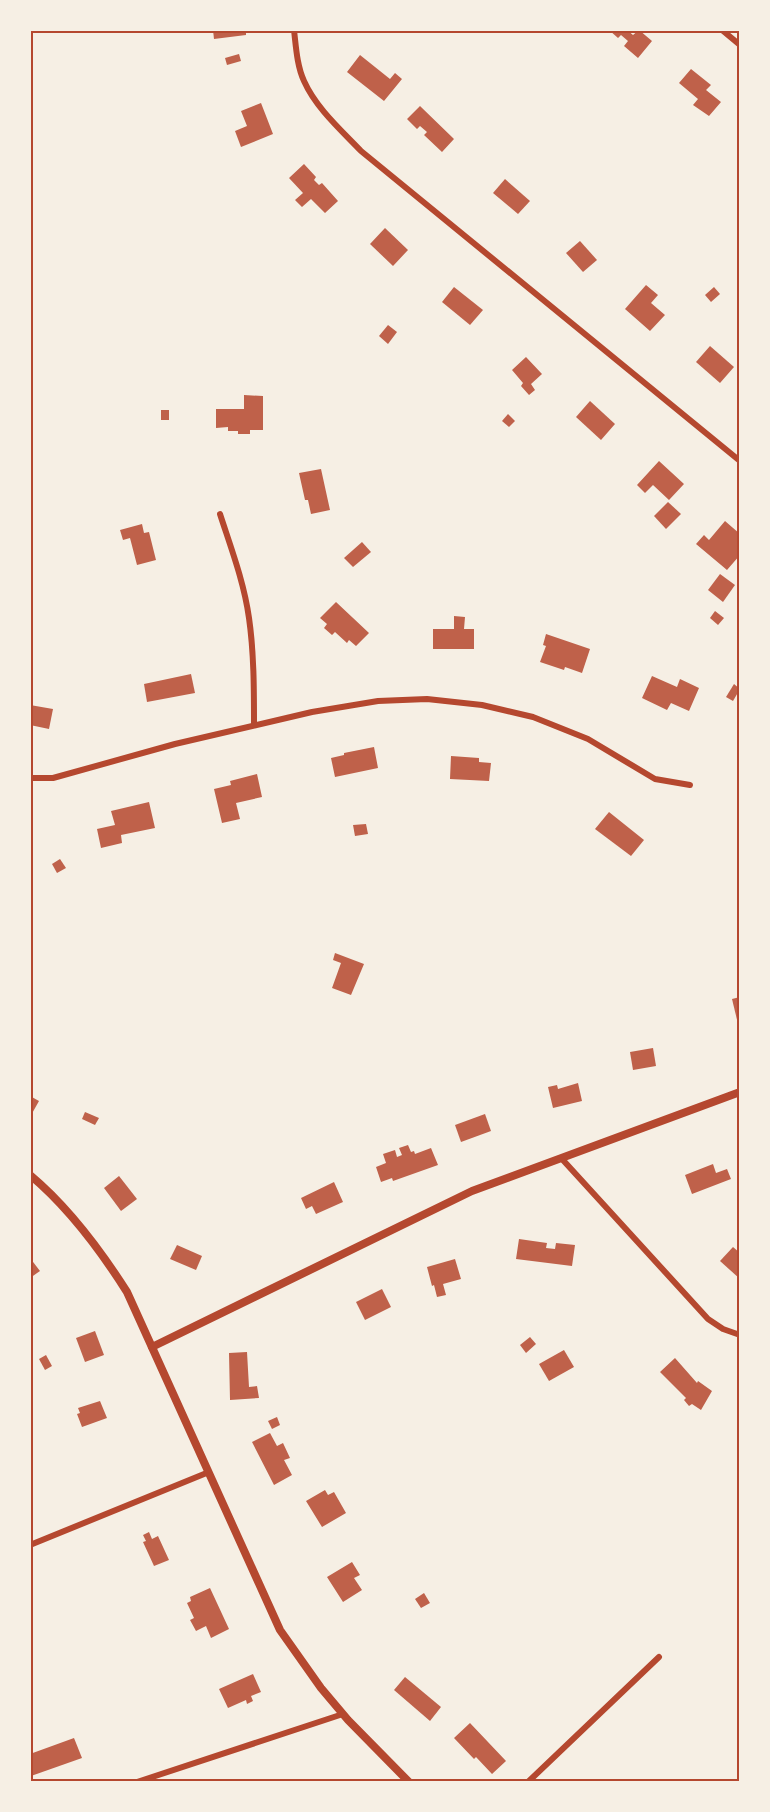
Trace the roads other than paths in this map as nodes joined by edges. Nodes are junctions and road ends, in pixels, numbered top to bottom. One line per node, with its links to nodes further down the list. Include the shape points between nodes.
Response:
1 (294, 30): 4 (street, via 304,82 334,123 362,151)
2 (722, 30): 3 (street)
3 (740, 45)
4 (740, 461)
5 (220, 514): 6 (street, via 248,616 254,670)
6 (254, 725): 7 (street, via 53,778); 8 (street, via 378,700 427,699 482,705 533,717 588,739 655,779)
7 (30, 778)
8 (690, 785)
9 (740, 1092): 10 (street)
10 (562, 1159): 12 (street, via 708,1319); 13 (street, via 472,1191)
11 (30, 1174): 13 (street, via 107,1261 127,1292)
12 (740, 1335)
13 (152, 1347): 14 (street)
14 (209, 1472): 15 (street); 17 (street, via 280,1630)
15 (30, 1545)
16 (659, 1657): 20 (street)
17 (343, 1714): 18 (street); 19 (street)
18 (137, 1782)
19 (409, 1782)
20 (528, 1782)

